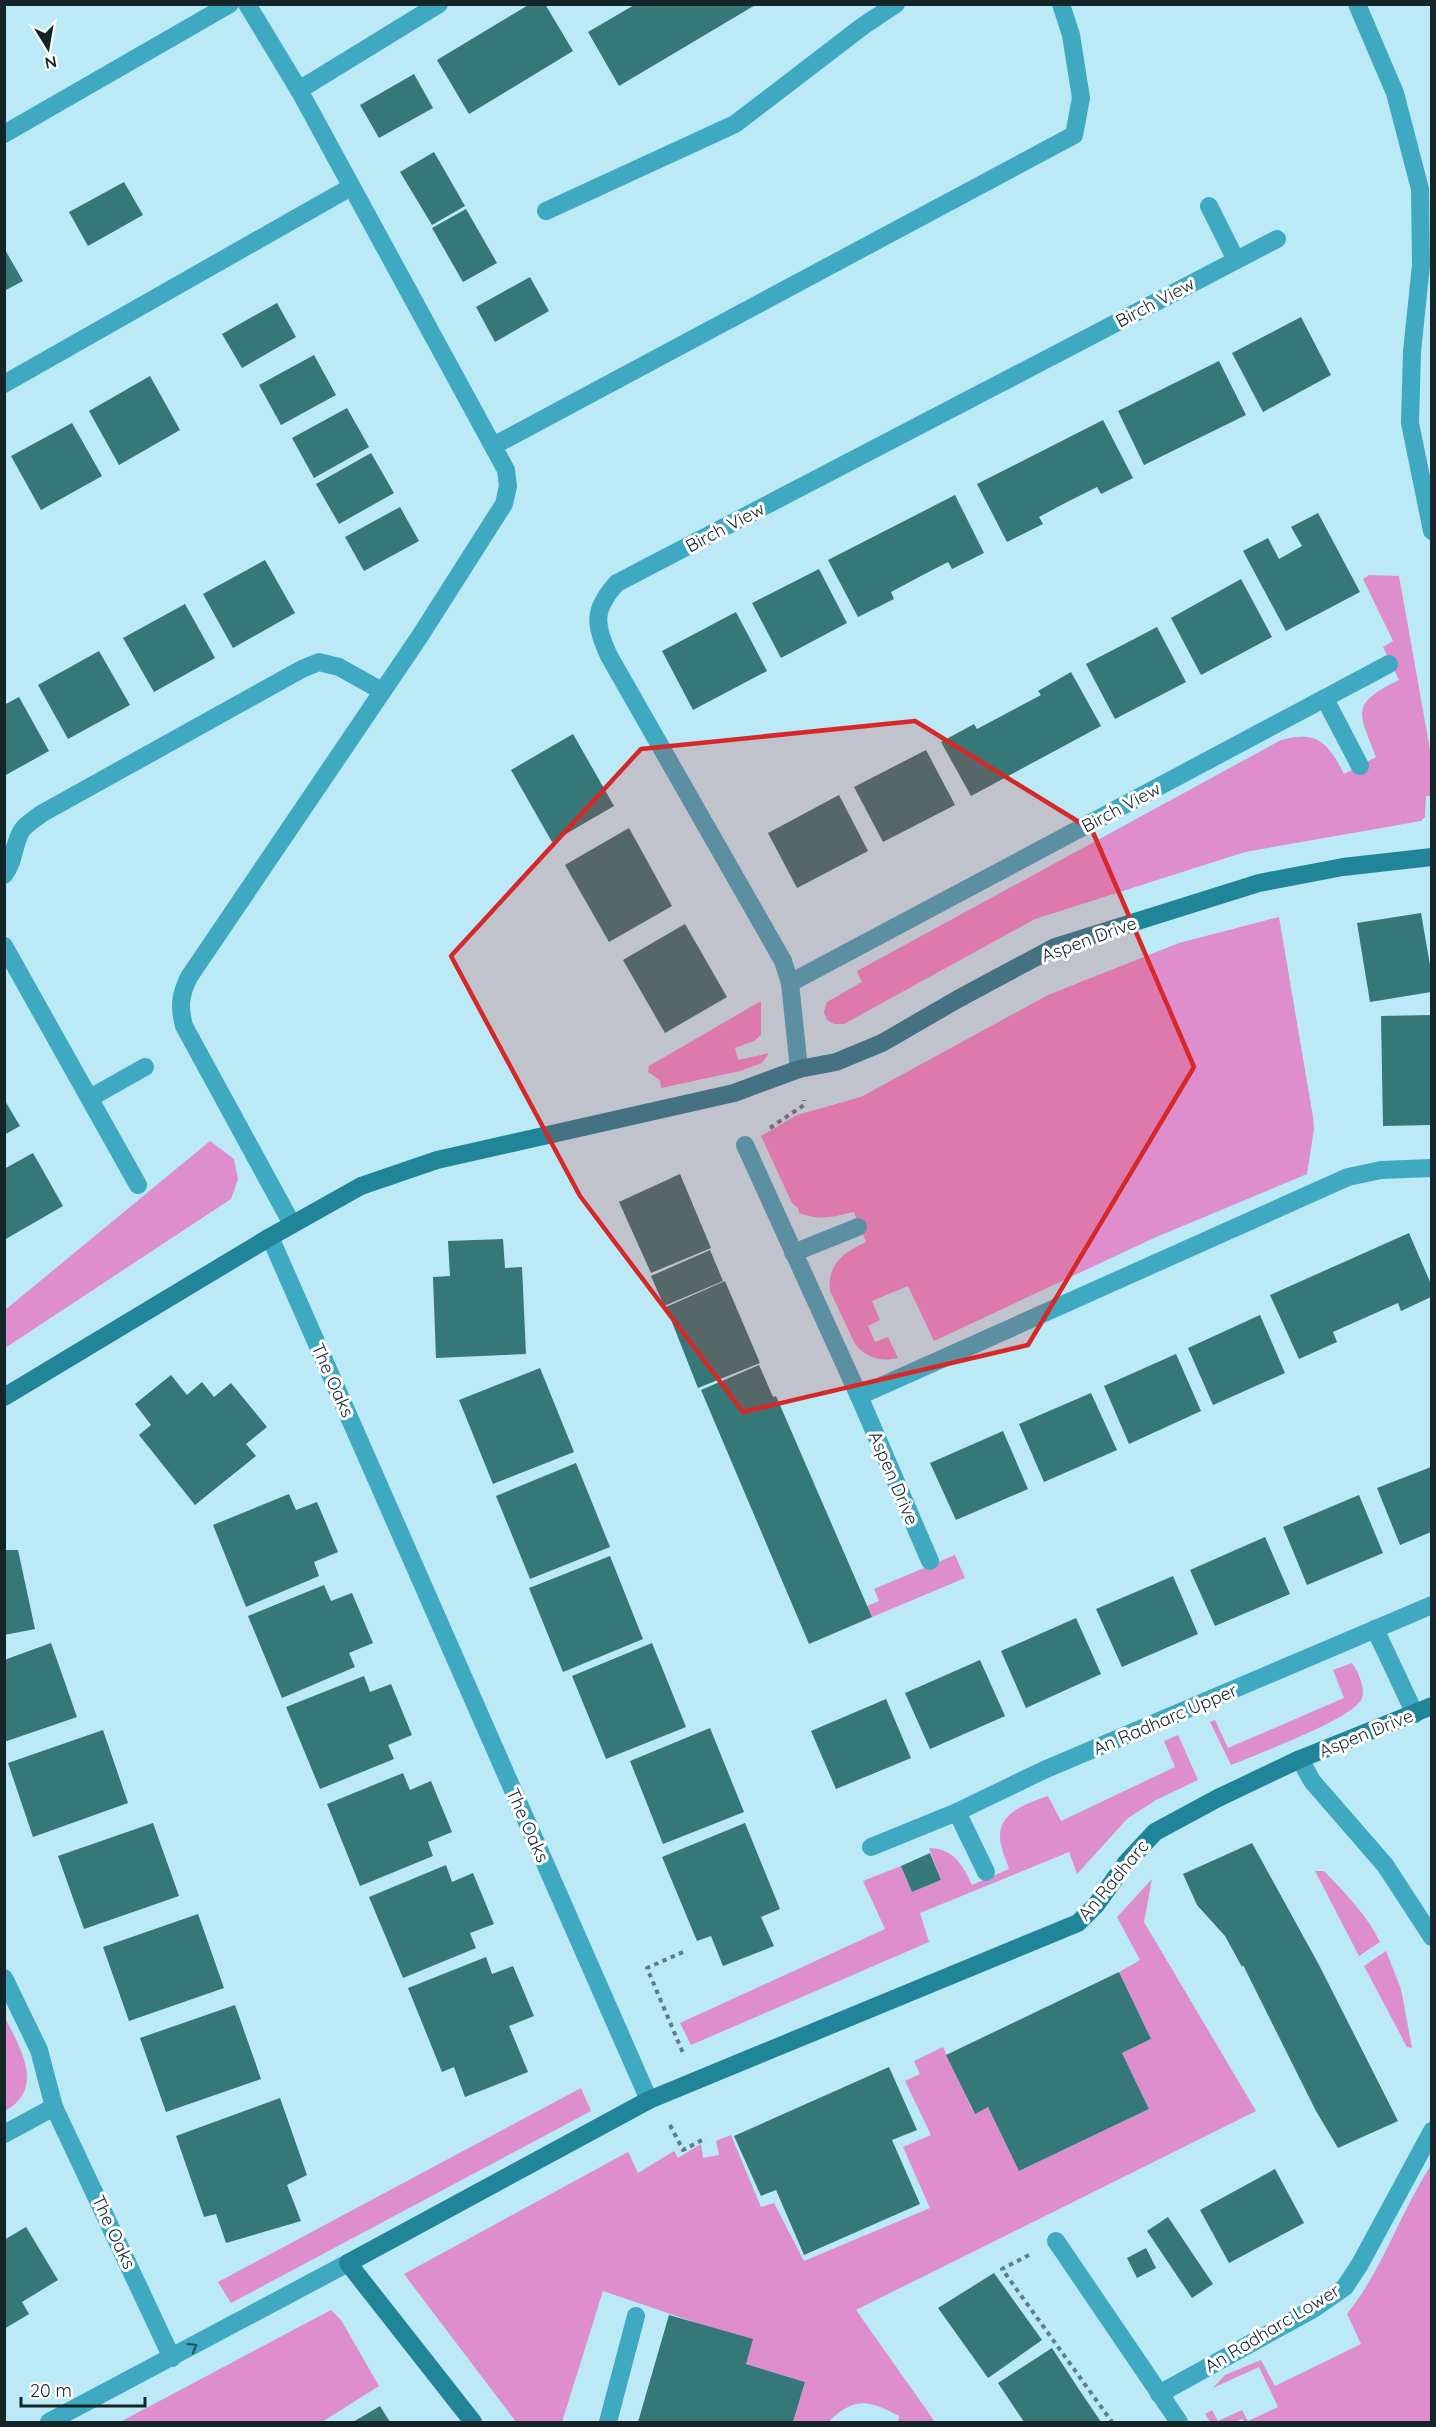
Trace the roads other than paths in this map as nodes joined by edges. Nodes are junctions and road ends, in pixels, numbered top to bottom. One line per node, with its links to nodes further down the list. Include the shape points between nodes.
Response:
1 (230, 4): 8 (street)
2 (247, 4): 7 (street)
3 (439, 4): 7 (street)
4 (896, 4): 11 (street, via 735,124)
5 (1061, 4): 15 (street, via 1071,35 1081,98 1074,135)
6 (1357, 4): 16 (street, via 1395,93 1420,189 1421,265 1410,423)
7 (299, 90): 9 (street)
8 (4, 134)
9 (351, 187): 14 (street); 15 (street)
10 (1209, 207): 13 (street)
11 (546, 211)
12 (1276, 239): 13 (street, Birch View)
13 (1236, 260): 24 (street, Birch View, via 617,583 603,598 598,619 609,656 783,961)
14 (4, 384)
15 (493, 446): 18 (street, via 506,470 504,504)
16 (1431, 531)
17 (1389, 664): 19 (street, Birch View)
18 (382, 691): 22 (street, via 339,667 319,662 302,669 41,814 22,829 12,865); 31 (street, via 189,976 181,994 184,1026)
19 (1325, 699): 20 (street); 24 (street, Birch View)
20 (1360, 766)
21 (1431, 857): 26 (street, Aspen Drive, via 1343,867 1259,883 1055,947 882,1043 836,1062)
22 (4, 875)
23 (4, 946): 27 (street)
24 (790, 983): 26 (street, Birch View)
25 (146, 1067): 27 (street)
26 (799, 1069): 31 (street, Aspen Drive, via 734,1093 437,1160 361,1186)
27 (90, 1098): 30 (street)
28 (745, 1145): 34 (street, Aspen Drive)
29 (1431, 1168): 35 (street, via 1381,1170 1348,1177)
30 (138, 1185)
31 (292, 1224): 33 (street, Aspen Drive)
32 (858, 1227): 34 (street)
33 (270, 1236): 36 (street, Aspen Drive); 47 (street, The Oaks)
34 (793, 1253): 35 (street, Aspen Drive)
35 (859, 1396): 37 (street, Aspen Drive)
36 (4, 1397)
37 (930, 1561)
38 (1431, 1605): 39 (street, An Radharc Upper)
39 (1375, 1629): 40 (street); 42 (street, An Radharc Upper, via 1044,1770)
40 (1423, 1710): 41 (street, Aspen Drive)
41 (1300, 1759): 45 (street, via 1312,1782 1385,1865); 47 (street, An Radharc, via 1155,1832 1078,1923)
42 (957, 1812): 43 (street, An Radharc Upper); 44 (street)
43 (871, 1847)
44 (986, 1872)
45 (1431, 1937)
46 (4, 1978): 48 (street, The Oaks, via 39,2050)
47 (649, 2100): 52 (street)
48 (54, 2107): 50 (street); 54 (street, The Oaks)
49 (1431, 2132): 55 (street, An Radharc Lower, via 1345,2286 1315,2308)
50 (4, 2134)
51 (1056, 2241): 55 (street)
52 (348, 2263): 54 (street, one-way to 52); 57 (street)
53 (636, 2316): 58 (street)
54 (172, 2358): 56 (street)
55 (1159, 2394): 59 (street)
56 (49, 2422)
57 (473, 2422)
58 (608, 2422)
59 (1179, 2422)

